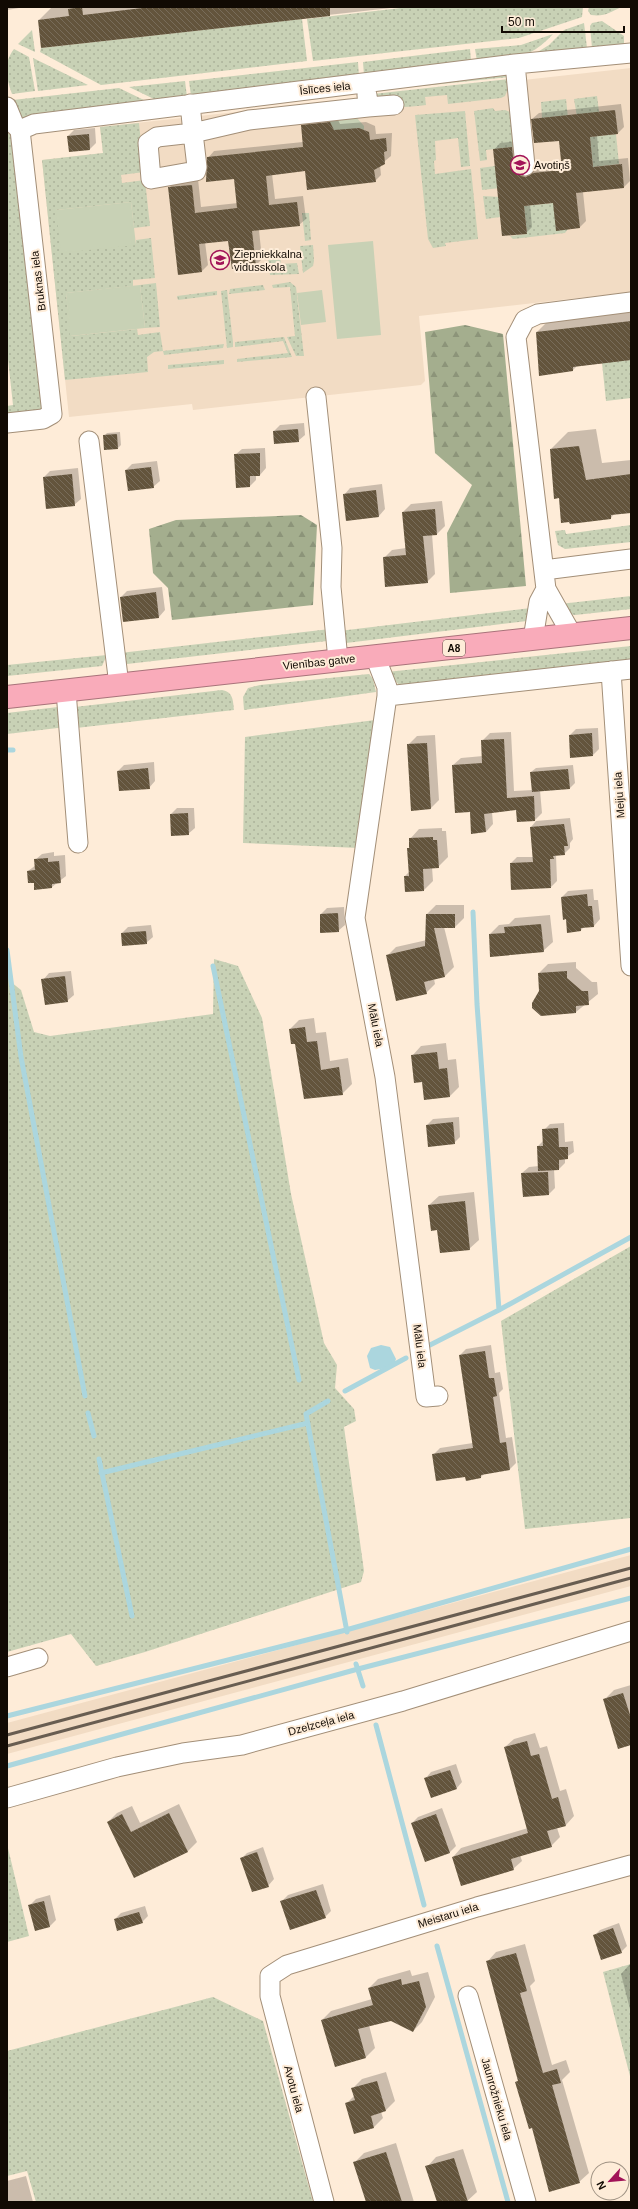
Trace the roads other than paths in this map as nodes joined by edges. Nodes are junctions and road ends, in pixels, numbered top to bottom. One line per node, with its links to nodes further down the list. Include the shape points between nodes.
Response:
1 (631, 53): 2 (street, Īslīces iela)
2 (515, 64): 3 (street, Īslīces iela); 9 (street)
3 (366, 84): 4 (street, Īslīces iela); 7 (street)
4 (190, 104): 7 (street, via 193,133 249,120); 8 (street, Īslīces iela, via 34,124)
5 (394, 105): 7 (street)
6 (7, 107): 8 (street, Bruknas iela, via 14,124)
7 (368, 107)
8 (20, 130): 12 (street, Bruknas iela, via 52,414 43,419)
9 (525, 166)
10 (631, 302): 15 (street, via 538,314 525,320 516,337)
11 (316, 397): 21 (street, via 332,548 331,587)
12 (7, 423)
13 (89, 441): 24 (street)
14 (631, 559): 15 (street)
15 (544, 570): 16 (street)
16 (546, 589): 18 (street); 19 (street, via 539,602)
17 (631, 628): 18 (highway, Vienības gatve / A8)
18 (572, 635): 19 (highway, Vienības gatve / A8)
19 (533, 639): 20 (highway, Vienības gatve / A8)
20 (375, 656): 21 (highway, Vienības gatve / A8); 26 (street, Mālu iela, via 387,688)
21 (338, 660): 24 (highway, Vienības gatve / A8)
22 (631, 669): 23 (street)
23 (611, 671): 26 (street); 29 (street, Meiju iela)
24 (119, 685): 25 (highway, Vienības gatve / A8)
25 (66, 691): 27 (highway, Vienības gatve / A8); 28 (street)
26 (387, 696): 30 (street, Mālu iela, via 355,918 385,1077)
27 (7, 697)
28 (78, 843)
29 (631, 966)
30 (432, 1396)
31 (631, 1631): 34 (street, Dzelzceļa iela, via 403,1701 242,1745 184,1753 117,1767)
32 (38, 1658): 33 (street)
33 (7, 1667)
34 (7, 1798)
35 (631, 1866): 36 (street, Meistaru iela, via 477,1906 287,1965)
36 (270, 1976): 38 (street, Avotu iela, via 270,1996)
37 (468, 1996): 39 (street, Jaunrožnieku iela)
38 (324, 2202)
39 (526, 2202)

